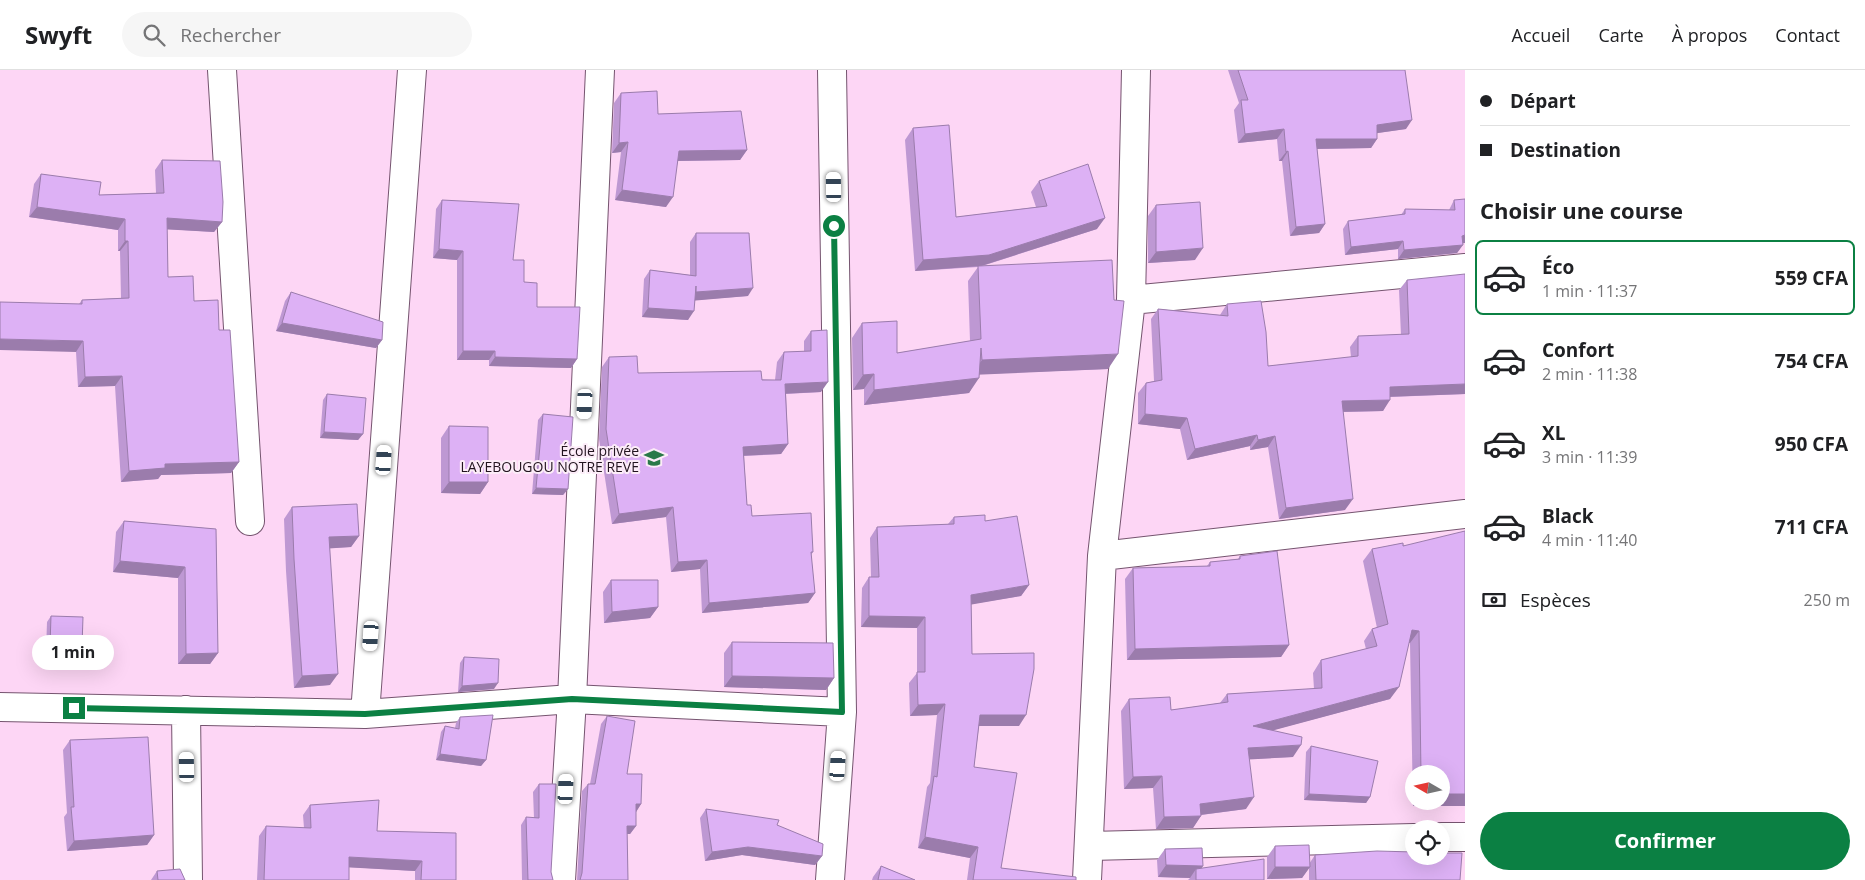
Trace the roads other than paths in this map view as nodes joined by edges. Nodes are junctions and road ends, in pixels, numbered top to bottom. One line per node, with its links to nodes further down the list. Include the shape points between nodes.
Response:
1 (222, 70): 9 (street)
2 (412, 70): 15 (street)
3 (600, 70): 11 (street)
4 (832, 70): 14 (street)
5 (1136, 70): 7 (street)
6 (1465, 268): 7 (street)
7 (1130, 300): 10 (street)
8 (1465, 514): 10 (street)
9 (250, 521)
10 (1102, 556): 19 (street)
11 (572, 699): 14 (street); 15 (street); 21 (street)
12 (0, 707): 13 (street)
13 (186, 710): 15 (street); 20 (street)
14 (842, 712): 22 (street)
15 (365, 714)
16 (1450, 837): 17 (street)
17 (1465, 837)
18 (1405, 838): 19 (street)
19 (1090, 846): 23 (street)
20 (188, 880)
21 (561, 880)
22 (830, 880)
23 (1087, 880)

